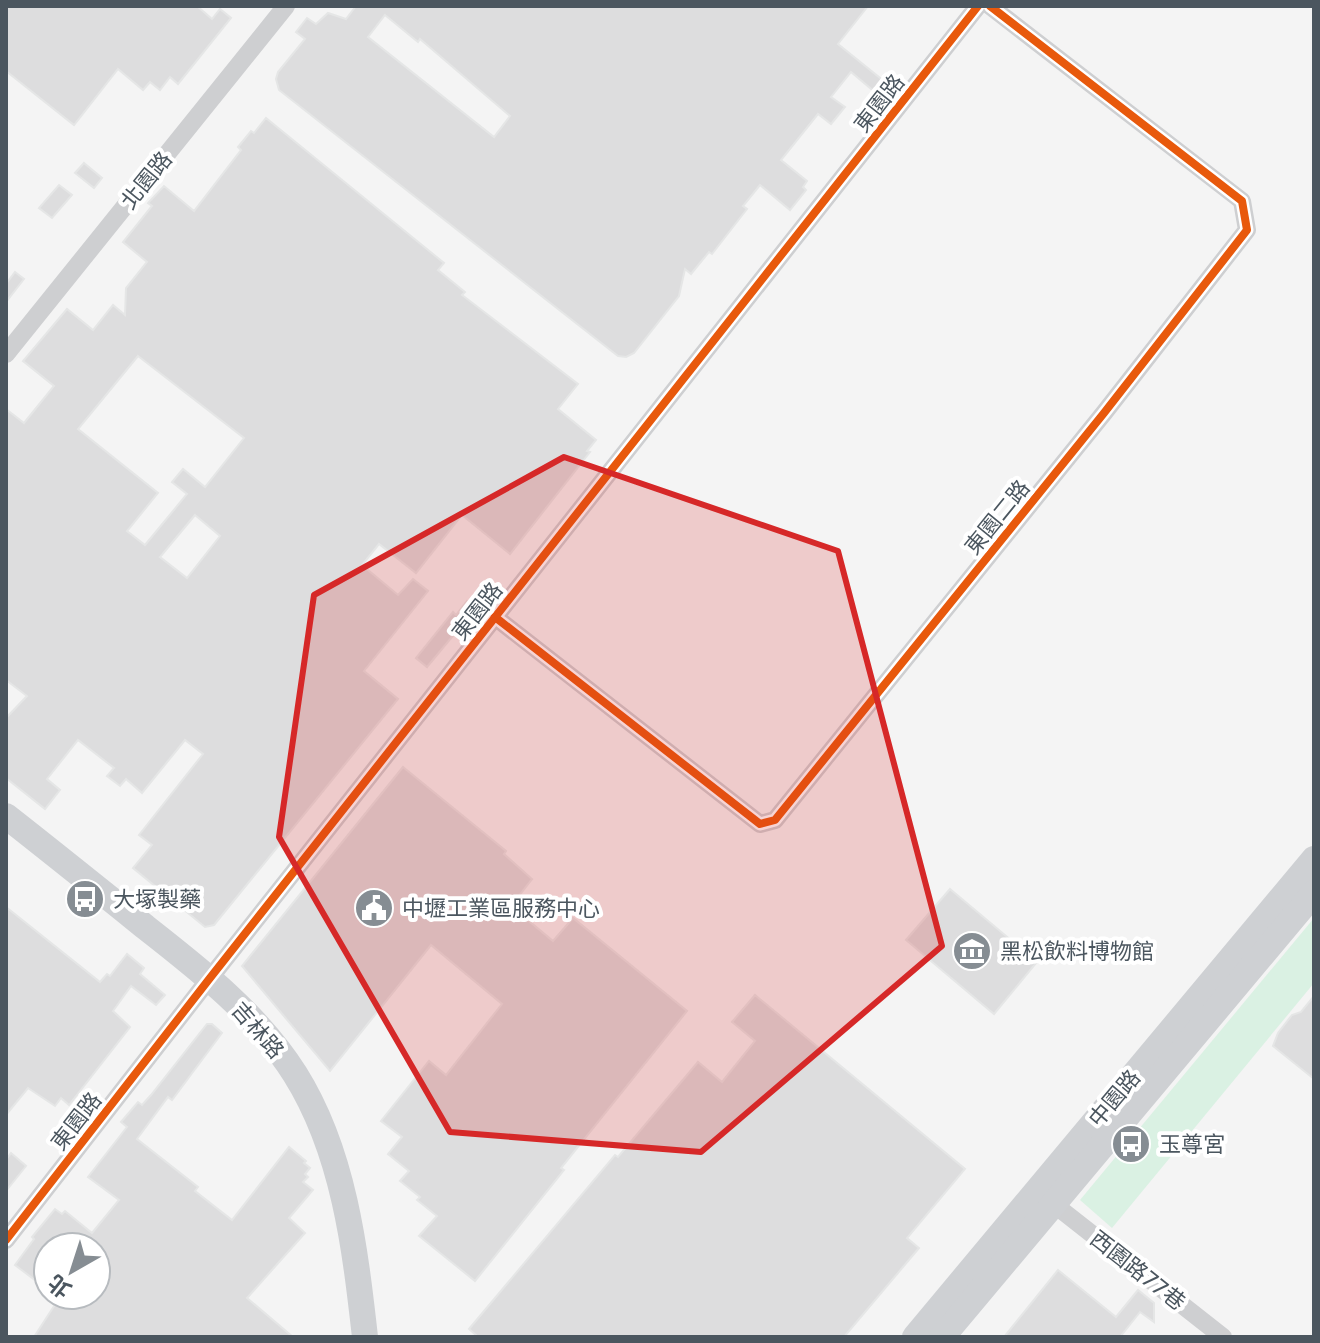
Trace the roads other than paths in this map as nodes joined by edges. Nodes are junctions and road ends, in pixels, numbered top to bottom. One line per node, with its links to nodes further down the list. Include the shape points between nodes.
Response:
1 (286, 6): 4 (street, 北園路)
2 (978, 6): 5 (street, 東園路)
3 (990, 6): 5 (street, 東園二路, via 1242,201 1247,230 785,808 775,820 760,824)
4 (6, 354)
5 (495, 617): 9 (street, 東園路)
6 (6, 816): 9 (main road, 吉林路)
7 (1314, 859): 10 (main road, 中園路)
8 (1314, 893): 10 (main road, 中園路)
9 (210, 978): 11 (street, 東園路); 12 (main road, 吉林路, via 258,1026 296,1075 322,1129 341,1183)
10 (1046, 1197): 13 (main road, 中園路); 14 (main road, 中園路); 15 (street, 西園路77巷)
11 (6, 1240)
12 (365, 1337)
13 (915, 1337)
14 (942, 1337)
15 (1223, 1337)

